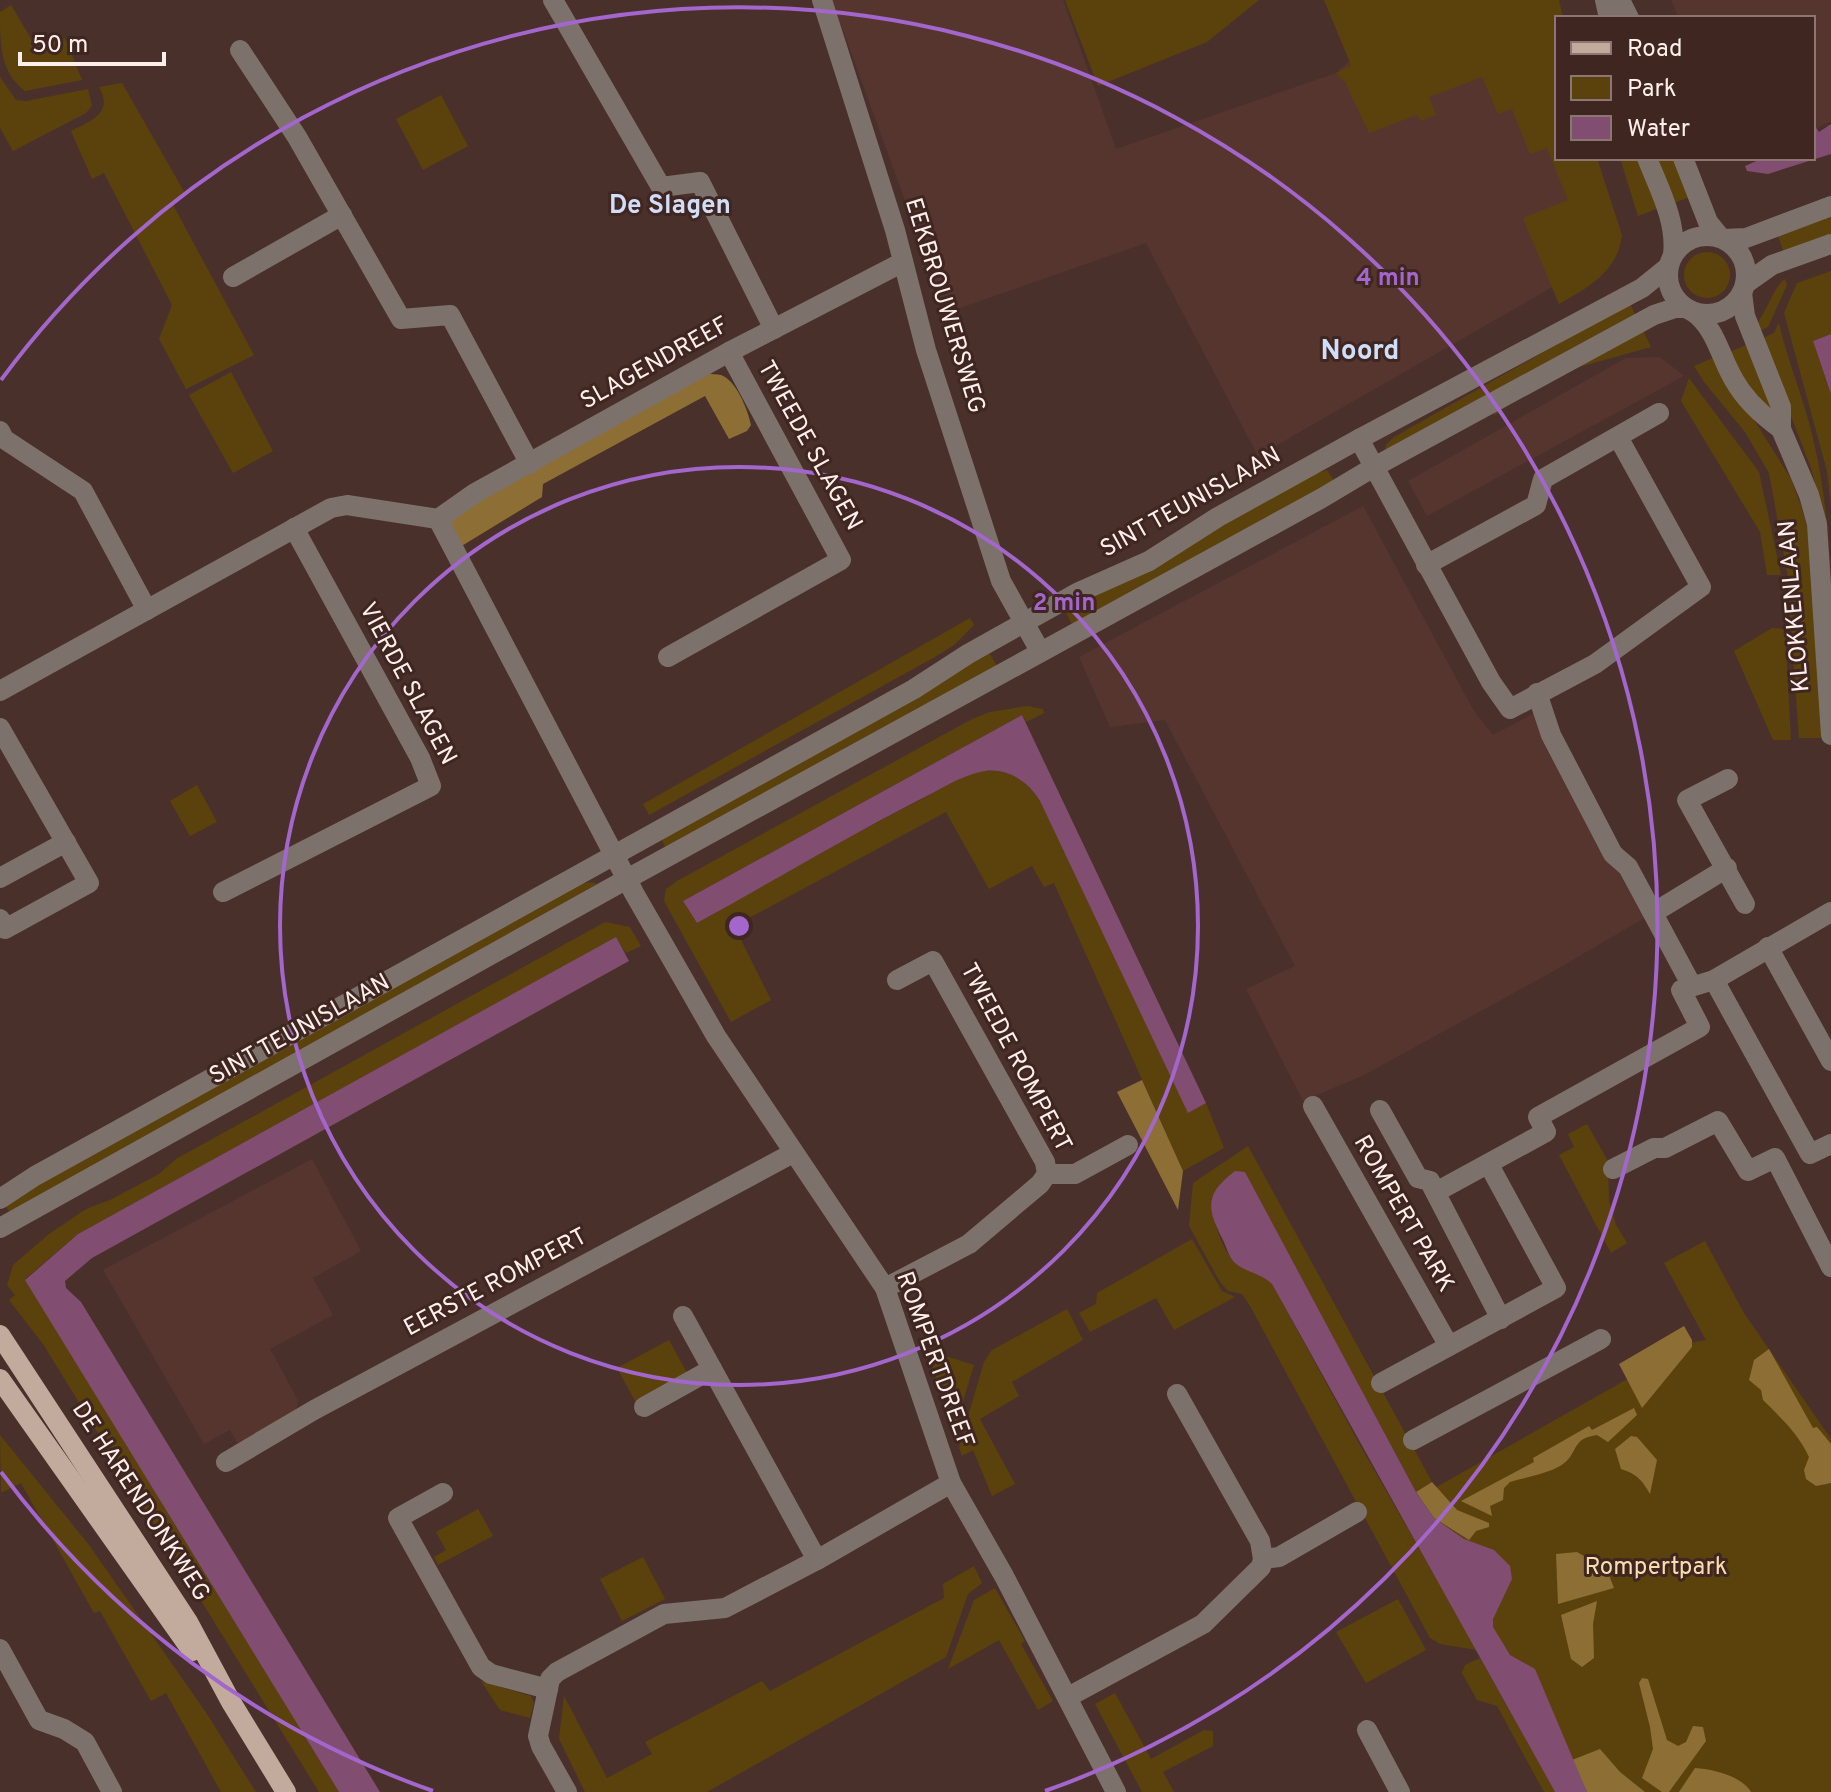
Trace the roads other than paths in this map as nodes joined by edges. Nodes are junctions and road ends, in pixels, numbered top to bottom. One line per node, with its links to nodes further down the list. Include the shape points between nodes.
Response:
1 (553, 0): 15 (street, via 661,187 700,182)
2 (822, 0): 11 (street, EEKBROUWERSWEG)
3 (240, 50): 7 (street)
4 (1648, 160): 10 (street, via 1674,232)
5 (1684, 160): 8 (street, via 1708,222)
6 (1831, 206): 8 (street, via 1746,238)
7 (342, 215): 12 (street); 22 (street, via 401,319 450,315)
8 (1723, 239): 10 (street, via 1694,238); 13 (street, via 1743,258)
9 (1831, 244): 13 (street, via 1772,265)
10 (1671, 261): 14 (street, via 1671,291); 20 (street, SINT TEUNISLAAN, via 1642,288)
11 (903, 262): 15 (street, SLAGENDREEF); 28 (street, EEKBROUWERSWEG, via 1001,581)
12 (233, 277)
13 (1744, 289): 14 (street, via 1720,312); 18 (street, KLOKKENLAAN, via 1745,316 1781,407)
14 (1689, 310): 18 (street, KLOKKENLAAN, via 1711,329 1734,381 1761,415); 23 (street, SINT TEUNISLAAN, via 1654,315)
15 (774, 329): 16 (street, SLAGENDREEF)
16 (729, 352): 22 (street, SLAGENDREEF); 30 (street, TWEEDE SLAGEN, via 841,560)
17 (1659, 413): 21 (street)
18 (1781, 429): 34 (street, KLOKKENLAAN, via 1819,536)
19 (0, 431): 27 (street, via 4,439 83,491)
20 (1359, 439): 23 (street); 28 (street, SINT TEUNISLAAN, via 1149,561)
21 (1623, 444): 26 (street, via 1543,479 1536,505); 32 (street, via 1701,587 1595,664)
22 (530, 464): 24 (street, SLAGENDREEF)
23 (1374, 467): 26 (street); 29 (street, SINT TEUNISLAAN)
24 (438, 519): 25 (street, via 347,505); 38 (street)
25 (294, 528): 27 (street); 42 (street, VIERDE SLAGEN, via 431,786)
26 (1426, 565): 32 (street, via 1510,709)
27 (147, 610): 31 (street)
28 (1025, 623): 29 (street, EEKBROUWERSWEG); 38 (street, SINT TEUNISLAAN)
29 (1040, 651): 41 (street, SINT TEUNISLAAN)
30 (668, 657)
31 (0, 691)
32 (1537, 693): 45 (street, ROMPERT PARK, via 1551,735 1613,854 1628,867)
33 (0, 728): 35 (street)
34 (1831, 735)
35 (6, 750): 37 (street)
36 (1728, 779): 39 (street, via 1687,800)
37 (66, 842): 40 (street); 46 (street, via 89,883 5,929)
38 (614, 855): 41 (street); 61 (street, SINT TEUNISLAAN)
39 (1727, 868): 43 (street); 45 (street)
40 (0, 878)
41 (627, 879): 56 (street, ROMPERTDREEF, via 716,1036); 62 (street, SINT TEUNISLAAN)
42 (223, 892)
43 (1745, 904)
44 (1831, 912): 47 (street)
45 (1653, 913): 50 (street, ROMPERT PARK)
46 (0, 919)
47 (1768, 947): 49 (street); 51 (street)
48 (897, 980): 59 (street, TWEEDE ROMPERT, via 933,961 1039,1150)
49 (1714, 980): 50 (street); 54 (street, via 1810,1154)
50 (1692, 986): 57 (street, ROMPERT PARK, via 1681,990 1700,1027 1538,1117 1546,1132)
51 (1831, 1061)
52 (1313, 1106): 69 (street, ROMPERT PARK)
53 (1380, 1110): 60 (street, ROMPERT PARK, via 1418,1178 1430,1181)
54 (1831, 1144)
55 (1128, 1145): 59 (street, TWEEDE ROMPERT, via 1075,1174)
56 (793, 1153): 64 (street, ROMPERTDREEF); 76 (street, EERSTE ROMPERT)
57 (1489, 1165): 60 (street, ROMPERT PARK); 66 (street, via 1556,1288)
58 (1613, 1169): 63 (street, via 1718,1121 1748,1171 1775,1158)
59 (1047, 1174): 64 (street, TWEEDE ROMPERT, via 969,1244)
60 (1436, 1192): 66 (street, ROMPERT PARK)
61 (0, 1199)
62 (0, 1228)
63 (1831, 1267)
64 (885, 1288): 77 (street, ROMPERTDREEF)
65 (683, 1316): 70 (street)
66 (1501, 1319): 69 (street)
67 (0, 1335): 85 (main road, DE HARENDONKWEG, via 188,1622)
68 (1601, 1339): 75 (street)
69 (1449, 1346): 72 (street)
70 (712, 1369): 74 (street); 81 (street)
71 (0, 1379): 85 (main road, DE HARENDONKWEG)
72 (1381, 1383)
73 (1177, 1394): 80 (street, via 1260,1541)
74 (644, 1407)
75 (1413, 1440)
76 (226, 1462)
77 (951, 1483): 81 (street); 84 (street, ROMPERTDREEF)
78 (443, 1493): 83 (street, via 398,1518 481,1667)
79 (1357, 1512): 80 (street, via 1279,1557)
80 (1263, 1559): 84 (street, via 1255,1574 1203,1624)
81 (817, 1560): 83 (street, via 725,1608 664,1614 557,1672)
82 (0, 1649): 87 (street, via 39,1720 85,1742)
83 (548, 1689): 89 (street, via 538,1736)
84 (1068, 1697): 90 (street, ROMPERTDREEF)
85 (231, 1702): 88 (main road, DE HARENDONKWEG)
86 (1367, 1730): 91 (street)
87 (112, 1792)
88 (286, 1792)
89 (567, 1792)
90 (1116, 1792)
91 (1400, 1792)

